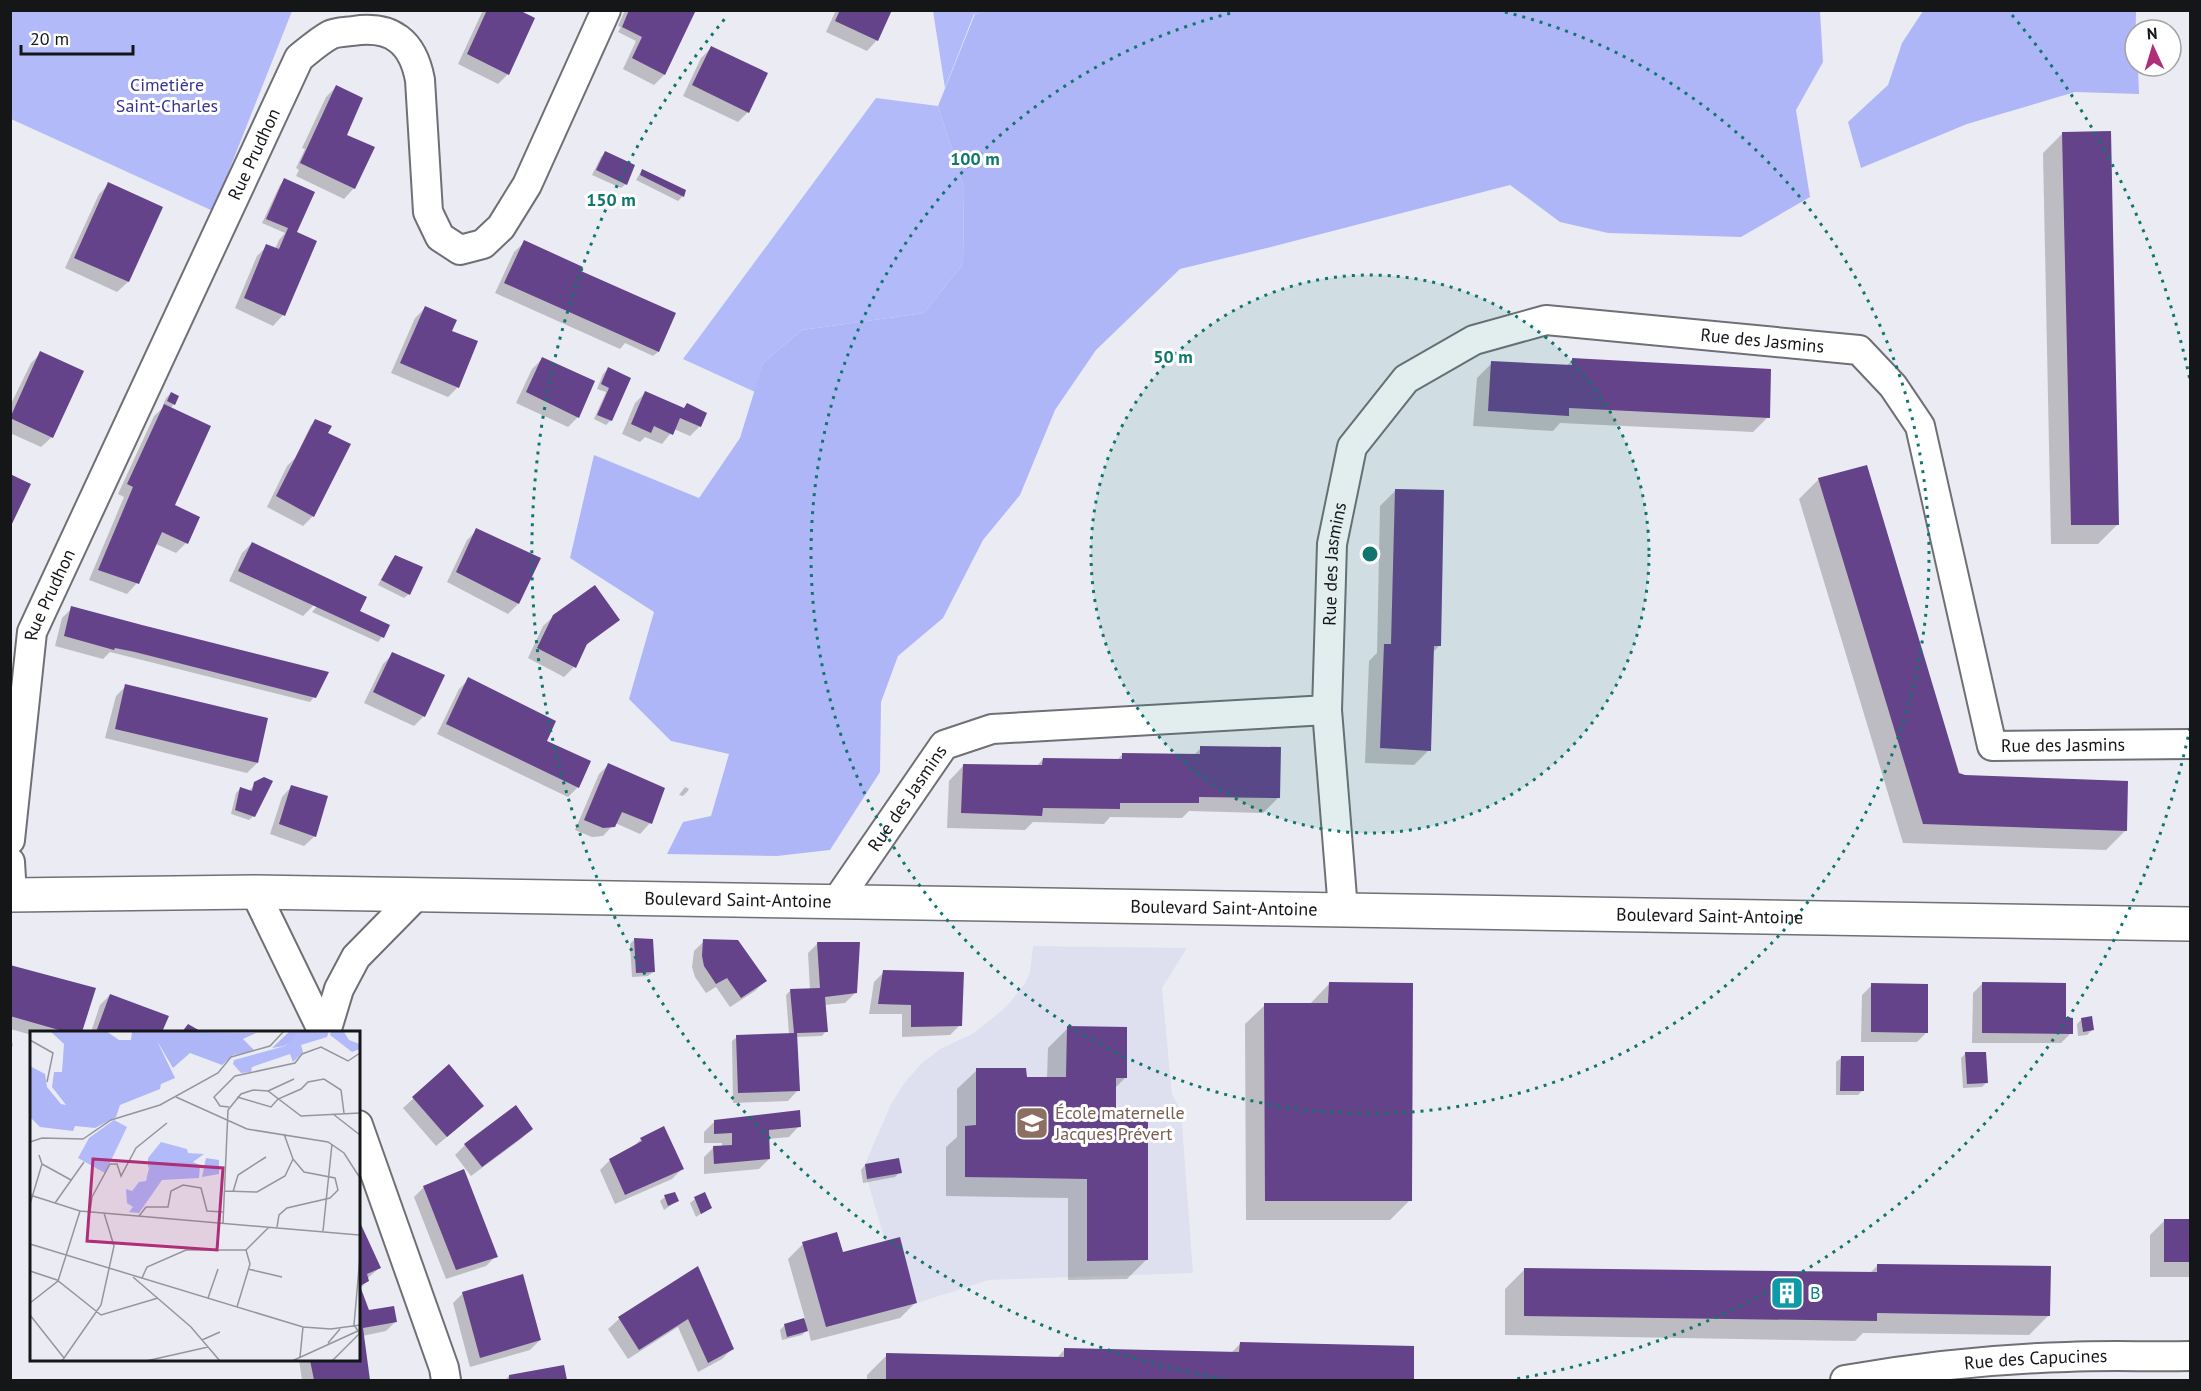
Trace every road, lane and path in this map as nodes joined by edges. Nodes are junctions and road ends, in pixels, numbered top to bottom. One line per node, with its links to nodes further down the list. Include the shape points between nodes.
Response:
1 (606, 10): 4 (street, Rue Prudhon, via 527,185 501,227 483,244 460,250 440,237 428,212 420,80 416,61 405,44 385,30 362,29 331,34 299,57 32,632)
2 (1327, 710): 3 (street, Rue des Jasmins, via 1332,544 1352,447 1406,379 1474,340 1546,320 1859,350 1893,386 1920,426 1992,746); 9 (street, Rue des Jasmins, via 992,729 944,745); 10 (street, Rue des Jasmins)
3 (2190, 744)
4 (10, 840)
5 (10, 862): 7 (street)
6 (255, 892): 7 (street, Boulevard Saint-Antoine); 8 (street, Boulevard Saint-Antoine); 12 (street)
7 (11, 895)
8 (417, 895): 9 (street, Boulevard Saint-Antoine); 13 (street, via 356,957 339,989)
9 (836, 902): 10 (street, Boulevard Saint-Antoine)
10 (1343, 910): 11 (street, Boulevard Saint-Antoine)
11 (2190, 924)
12 (324, 1031)
13 (324, 1031)
14 (360, 1131): 16 (street)
15 (2190, 1356): 17 (street, Rue des Capucines, via 1978,1362 1911,1368)
16 (446, 1380)
17 (1845, 1380)

